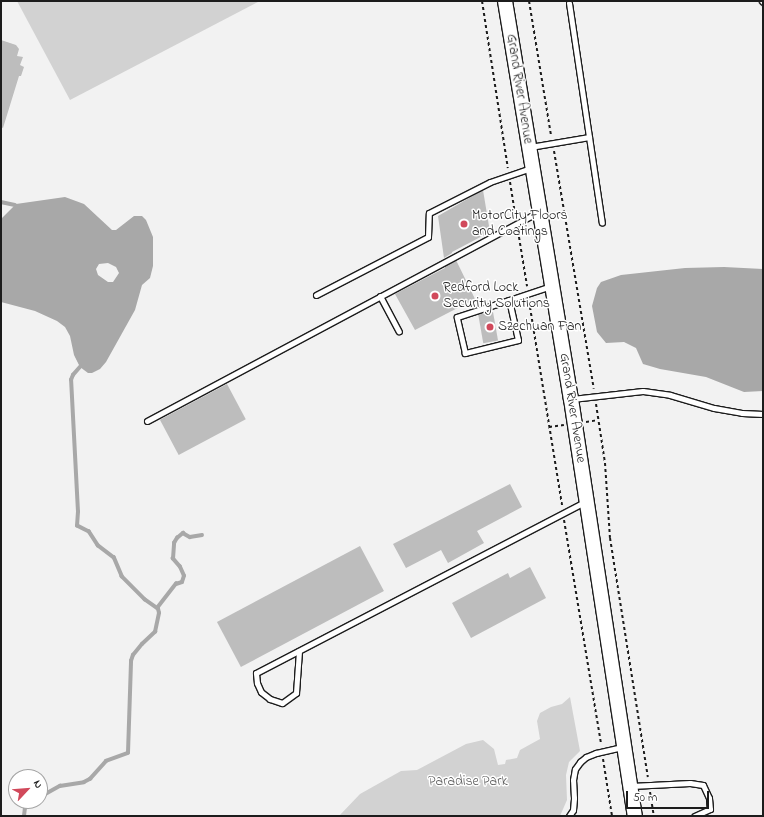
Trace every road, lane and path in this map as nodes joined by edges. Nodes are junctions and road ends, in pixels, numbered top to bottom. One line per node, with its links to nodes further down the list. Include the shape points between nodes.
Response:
1 (482, 1): 9 (path)
2 (504, 1): 7 (main road, Grand River Avenue)
3 (529, 1): 6 (path)
4 (569, 3): 5 (lane)
5 (589, 137): 6 (lane); 11 (lane)
6 (552, 143): 7 (lane); 19 (path)
7 (529, 147): 8 (main road, Grand River Avenue)
8 (532, 168): 9 (lane); 10 (main road, Grand River Avenue)
9 (509, 176): 12 (path); 15 (lane, via 490,182 429,213 428,237)
10 (539, 212): 12 (lane); 13 (main road, Grand River Avenue)
11 (602, 223)
12 (517, 224): 14 (path); 16 (lane)
13 (552, 286): 14 (lane); 20 (main road, Grand River Avenue)
14 (528, 294): 17 (lane); 24 (path)
15 (316, 295)
16 (380, 296): 18 (lane); 22 (lane)
17 (509, 300): 17 (lane, via 457,317 465,353 518,340)
18 (399, 331)
19 (595, 396): 20 (lane); 21 (lane, via 642,391 670,395 714,408); 28 (path, via 605,463 610,538)
20 (571, 399): 23 (main road, Grand River Avenue)
21 (763, 414)
22 (147, 422)
23 (587, 501): 24 (lane); 26 (main road, Grand River Avenue)
24 (563, 513): 25 (lane); 27 (path)
25 (299, 651): 25 (lane, via 256,673 261,692 270,699 282,703 296,692)
26 (624, 747): 27 (lane); 29 (main road, Grand River Avenue)
27 (602, 752): 30 (lane, via 586,757 575,769 573,810); 31 (path)
28 (649, 785): 29 (lane); 33 (path); 34 (lane, via 703,785 709,798 710,809)
29 (630, 786): 32 (main road, Grand River Avenue)
30 (569, 816)
31 (612, 816)
32 (635, 816)
33 (654, 816)
34 (694, 816)

